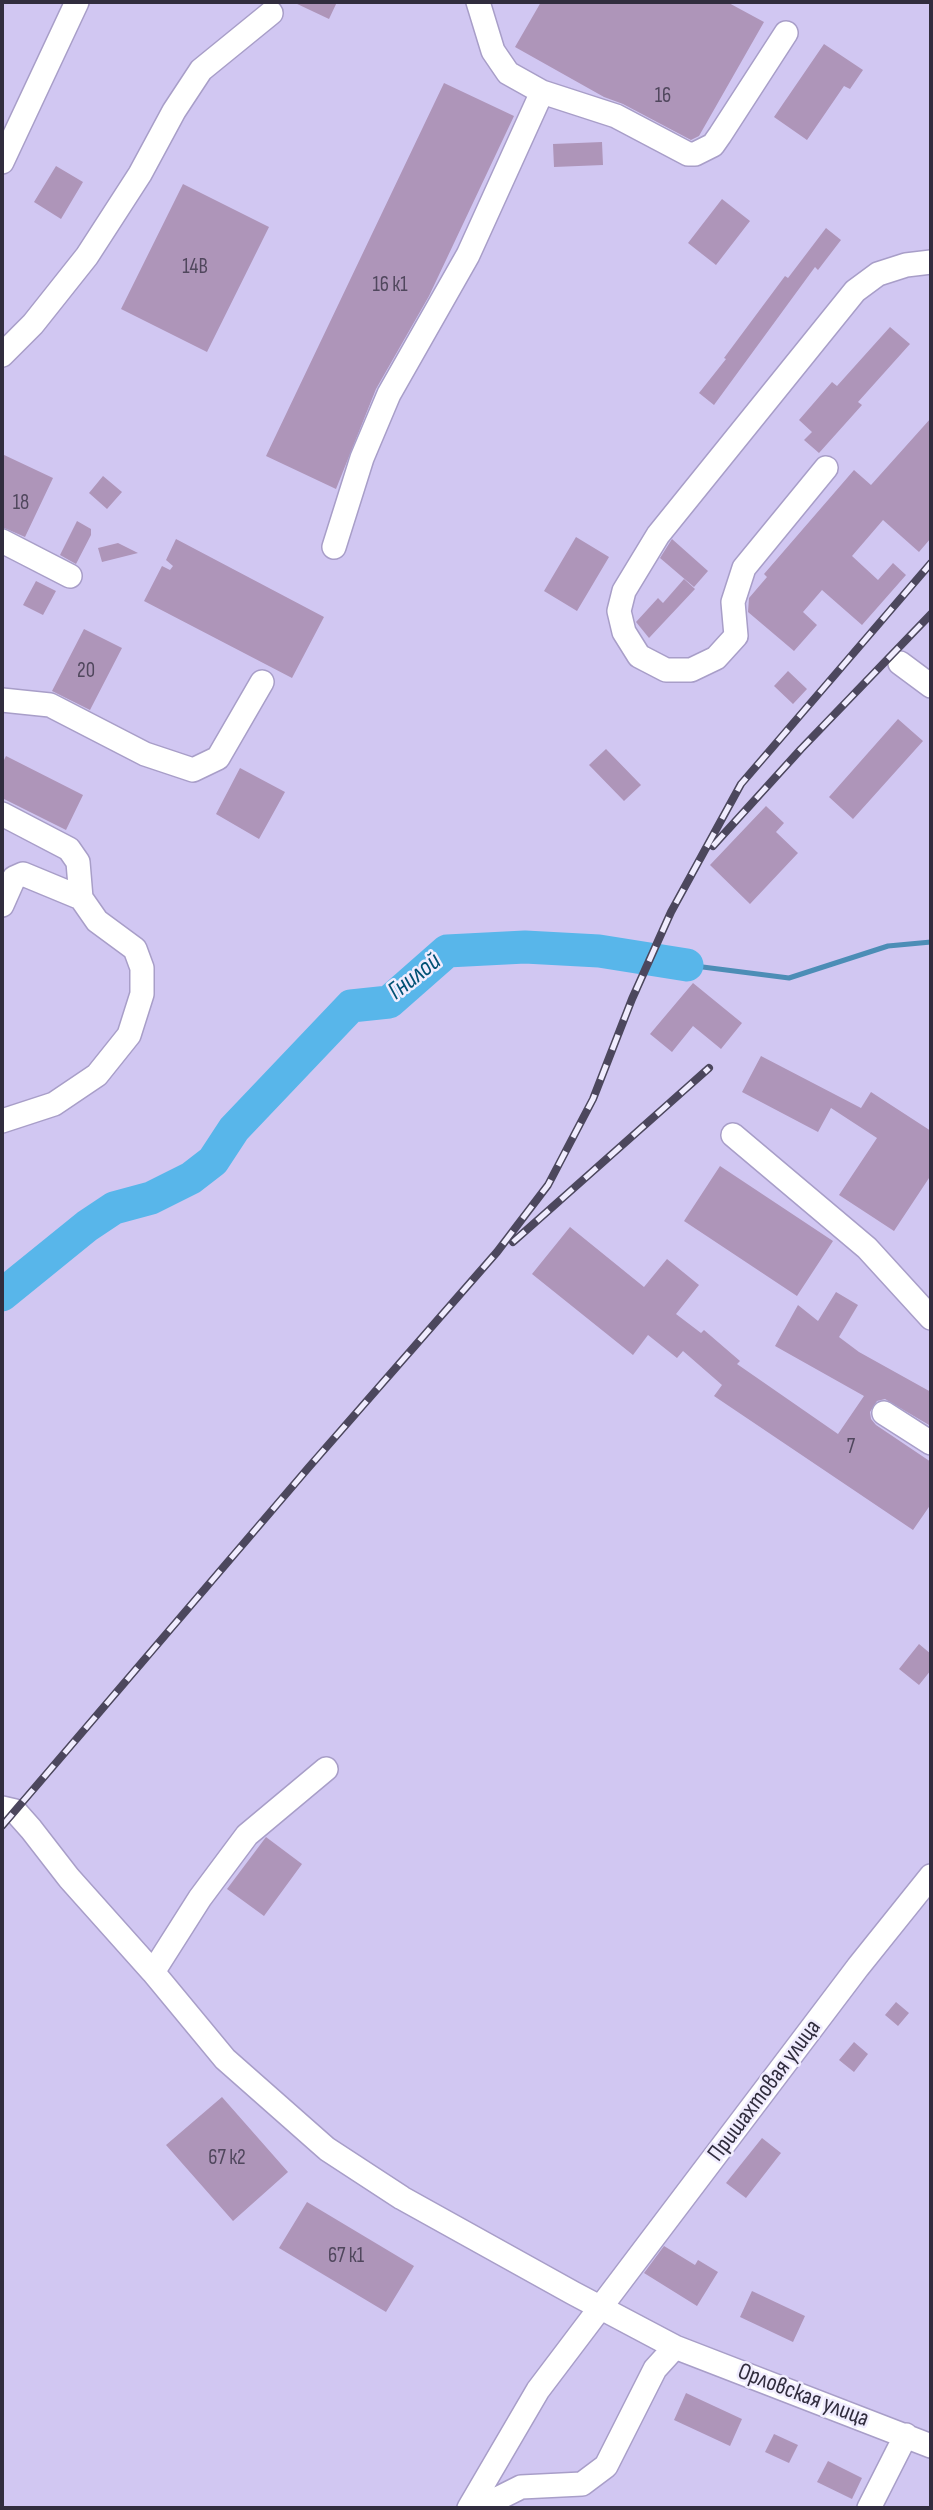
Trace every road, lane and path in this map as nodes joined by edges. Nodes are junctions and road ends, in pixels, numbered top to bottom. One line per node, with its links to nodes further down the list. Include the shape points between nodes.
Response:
1 (76, 2): 6 (street)
2 (478, 2): 5 (street, via 494,51 508,73)
3 (271, 13): 8 (street, via 201,70 87,256)
4 (786, 33): 5 (street, via 720,135 695,154 616,116)
5 (542, 92): 11 (street, via 468,255 388,394 362,457)
6 (2, 162)
7 (931, 262): 9 (street, via 878,274 855,291 659,535 624,591 619,611 624,632 639,656 666,670 691,670 716,658 736,636 733,602 744,568)
8 (2, 355)
9 (826, 467)
10 (2, 541): 12 (street)
11 (334, 547)
12 (70, 576)
13 (900, 663): 15 (street)
14 (262, 682): 16 (street, via 218,758 193,769 145,754 50,705)
15 (931, 686)
16 (2, 700)
17 (2, 814): 18 (street, via 69,849 78,862)
18 (81, 898): 19 (street, via 23,874 14,878); 20 (street, via 97,921 135,949 142,968 142,994 129,1035 97,1076 54,1104)
19 (2, 905)
20 (2, 1121)
21 (733, 1135): 22 (street, via 867,1248)
22 (931, 1318)
23 (884, 1413): 24 (street)
24 (931, 1443)
25 (326, 1769): 28 (street, via 247,1835)
26 (2, 1808): 28 (street, Орловская улица, via 15,1811 32,1829)
27 (931, 1876): 29 (street, Пришахтовая улица)
28 (153, 1972): 29 (street, Орловская улица, via 225,2059 327,2149 402,2198)
29 (602, 2308): 30 (street, Орловская улица); 33 (street, Пришахтовая улица, via 538,2390)
30 (676, 2347): 31 (street, Орловская улица); 34 (street, via 655,2369 606,2466 582,2484 521,2487)
31 (906, 2435): 32 (street, Орловская улица); 35 (street)
32 (931, 2446)
33 (469, 2508)
34 (486, 2508)
35 (869, 2508)

